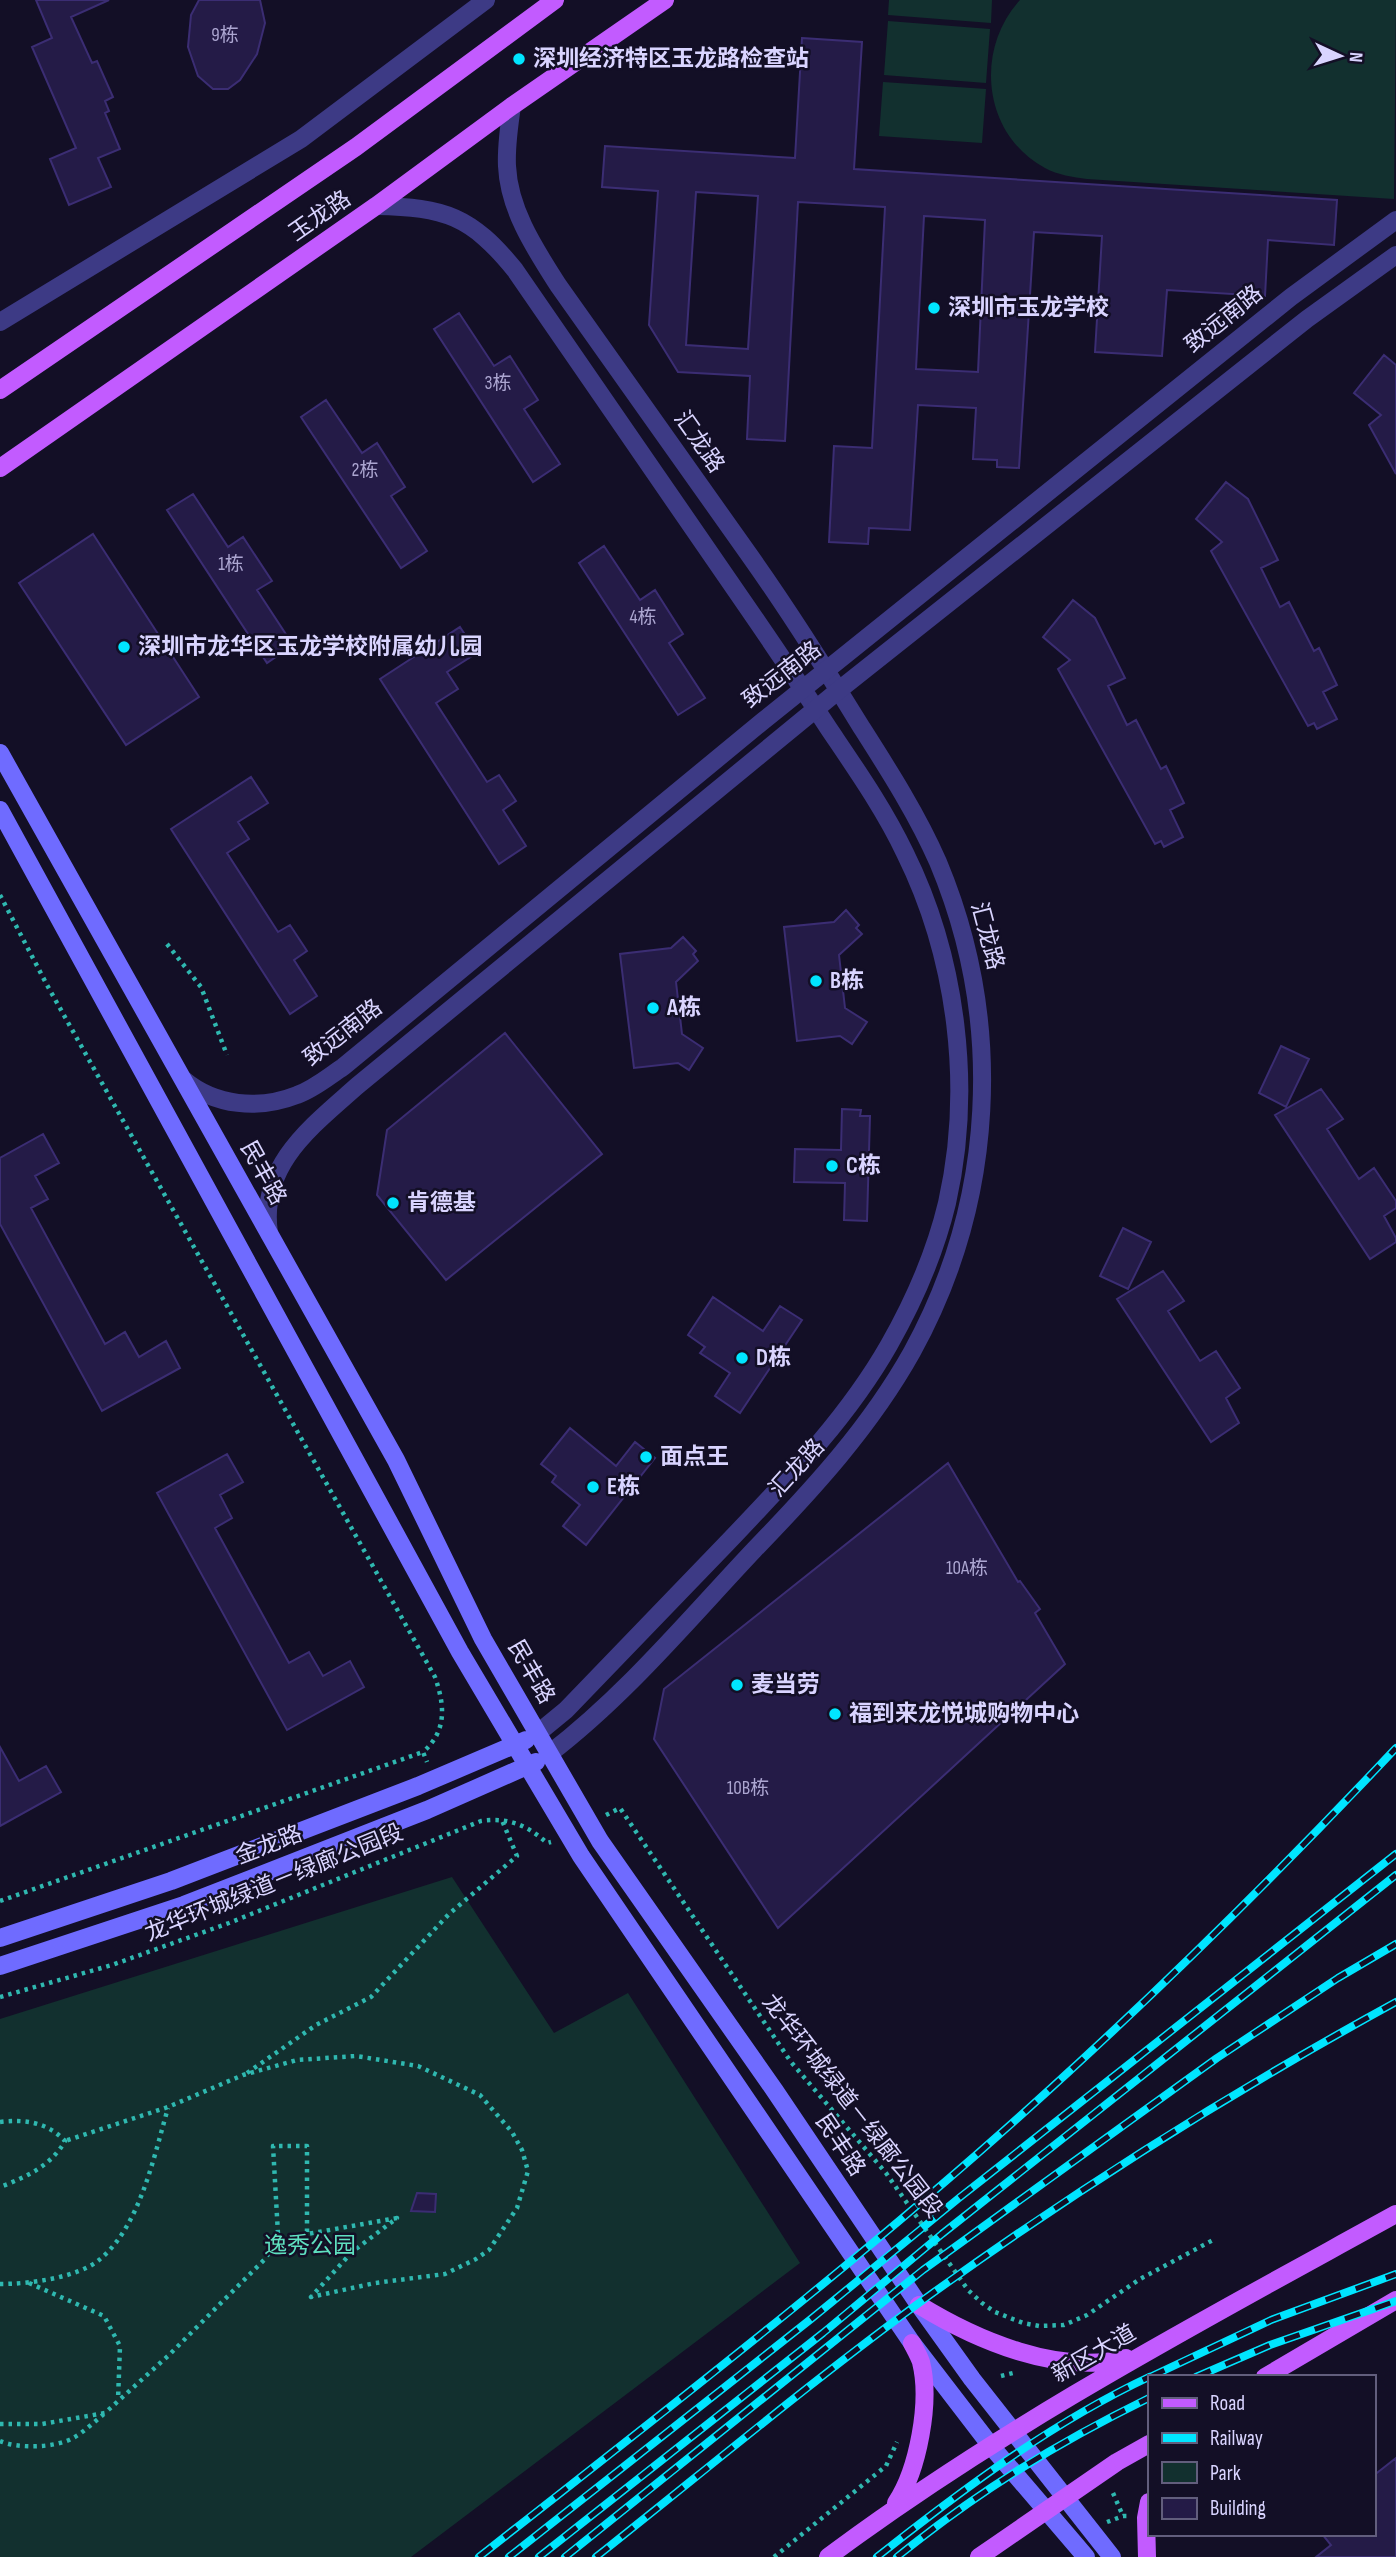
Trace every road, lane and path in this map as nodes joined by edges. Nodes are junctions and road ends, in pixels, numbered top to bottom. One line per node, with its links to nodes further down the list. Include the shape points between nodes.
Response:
1 (486, 0): 8 (street, via 301,139)
2 (555, 0): 9 (main road, 玉龙路, via 356,147)
3 (665, 0): 4 (main road, 玉龙路)
4 (512, 106): 5 (main road, 玉龙路); 11 (street, 汇龙路, via 507,169 532,244)
5 (376, 206): 10 (main road, 玉龙路); 12 (street, 汇龙路, via 440,213 457,219 495,246)
6 (1396, 220): 11 (street, 致远南路, via 1291,297)
7 (1396, 255): 13 (street, 致远南路, via 1307,319)
8 (0, 322)
9 (0, 390)
10 (0, 468)
11 (827, 670): 12 (street, 致远南路); 13 (street, 汇龙路)
12 (803, 689): 14 (street, 汇龙路); 20 (street, 致远南路, via 319,1084 296,1096 244,1103 200,1093)
13 (839, 690): 14 (street, 致远南路); 25 (street, 汇龙路, via 919,824 964,940 981,1025 984,1070 968,1213 933,1310 883,1400 853,1441 611,1702)
14 (816, 709): 21 (street, 致远南路, via 322,1118 282,1162 273,1180 267,1217); 22 (street, 汇龙路, via 904,850 937,932 958,1068 954,1165 946,1205 913,1300 851,1401 781,1487 566,1710)
15 (0, 753): 20 (main road, 民丰路)
16 (0, 810): 23 (main road, via 460,1652)
17 (0, 895): 24 (path, via 435,1677 442,1699 442,1723 434,1743)
18 (167, 944): 19 (path, via 201,987)
19 (227, 1055)
20 (182, 1079): 21 (main road, 民丰路)
21 (270, 1235): 22 (main road, 民丰路, via 396,1460 483,1639)
22 (538, 1733): 23 (main road, 金龙路); 25 (main road, 民丰路)
23 (516, 1746): 27 (main road); 32 (main road, 金龙路, via 171,1881)
24 (423, 1752): 26 (path); 31 (path)
25 (550, 1754): 27 (main road, 金龙路); 45 (main road, 民丰路, via 600,1841)
26 (429, 1766)
27 (528, 1767): 33 (main road, 金龙路, via 184,1905); 46 (main road, via 581,1856)
28 (603, 1817): 41 (path, 龙华环城绿道－绿廊公园段, via 620,1808 791,2062 886,2173 968,2290 982,2303 1008,2318 1054,2327 1087,2315 1140,2279)
29 (500, 1818): 30 (path, via 521,1824 547,1843); 34 (path, 龙华环城绿道－绿廊公园段, via 458,1829 229,1923 112,1965); 35 (path, via 517,1856 449,1914 371,1997 316,2025)
30 (555, 1840)
31 (0, 1901)
32 (0, 1938)
33 (0, 1966)
34 (0, 1997)
35 (243, 2075): 36 (path); 49 (path, via 298,2060 356,2056 418,2066 480,2095 522,2150 528,2171 517,2208 489,2250 445,2274 312,2297 352,2252 397,2218 307,2234 306,2146 273,2146 278,2234 266,2258)
36 (168, 2107): 38 (path); 42 (path, via 146,2183 125,2230 99,2261)
37 (0, 2122): 38 (path, via 34,2121)
38 (65, 2141): 39 (path, via 57,2155 27,2176)
39 (0, 2187)
40 (1396, 2214): 47 (main road, 新区大道)
41 (1213, 2240)
42 (28, 2282): 43 (path); 49 (path, via 104,2316 120,2346)
43 (0, 2284)
44 (1396, 2300): 48 (main road)
45 (919, 2305): 47 (main road, via 987,2342 1027,2354 1089,2364); 53 (main road, 民丰路)
46 (912, 2343): 56 (main road); 61 (main road, via 921,2361 920,2434 906,2487)
47 (1143, 2354): 53 (main road, 新区大道)
48 (1268, 2375)
49 (118, 2401): 50 (path)
50 (105, 2413): 51 (path, via 42,2424); 54 (path, via 71,2440 35,2447)
51 (0, 2424)
52 (903, 2430): 63 (path, via 886,2466)
53 (1013, 2431): 56 (main road, 新区大道); 58 (main road, 民丰路)
54 (0, 2441)
55 (1148, 2445): 58 (main road)
56 (991, 2446): 60 (main road); 61 (main road, 新区大道)
57 (1113, 2493): 62 (path, via 1123,2516)
58 (1065, 2498): 60 (main road); 67 (main road, 民丰路)
59 (1148, 2507): 68 (main road)
60 (1046, 2510): 65 (main road); 66 (main road)
61 (891, 2511): 64 (main road, 新区大道)
62 (1105, 2522)
63 (774, 2557)
64 (828, 2557)
65 (979, 2557)
66 (1086, 2557)
67 (1112, 2557)
68 (1147, 2557)

